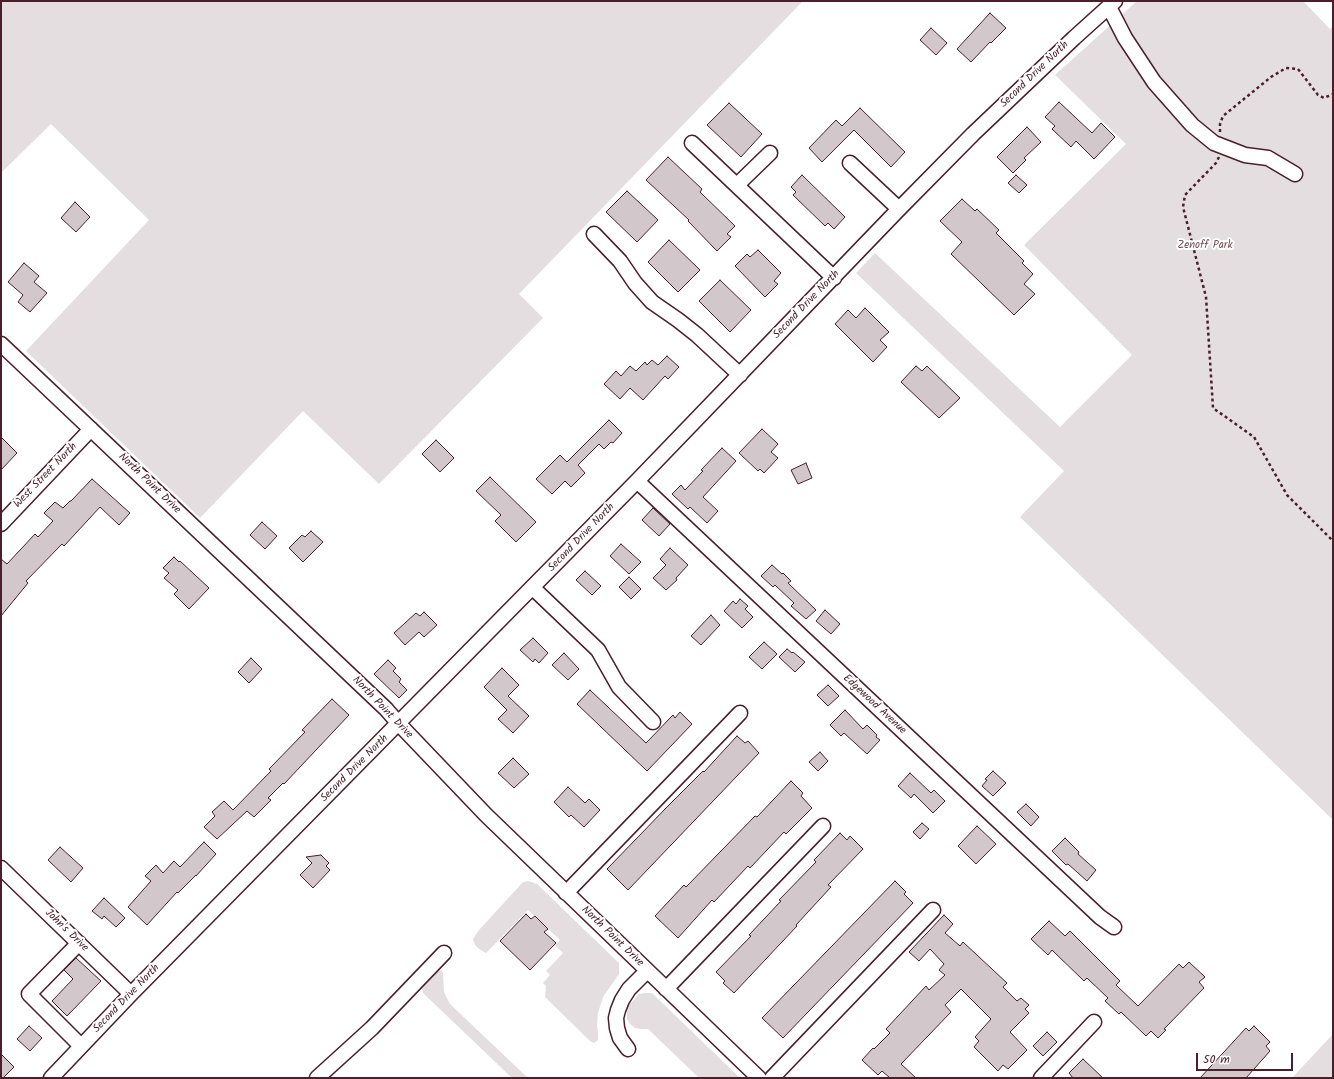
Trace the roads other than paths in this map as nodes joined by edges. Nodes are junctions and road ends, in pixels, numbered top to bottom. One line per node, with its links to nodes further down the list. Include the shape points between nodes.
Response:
1 (1112, 4): 5 (street, via 1125,38 1154,82 1192,125 1214,143 1245,155 1268,158); 7 (street, Second Drive North, via 973,134)
2 (692, 143): 6 (street)
3 (770, 153): 6 (street)
4 (850, 163): 7 (street)
5 (1295, 174)
6 (737, 186): 9 (street)
7 (899, 209): 9 (street, Second Drive North)
8 (594, 234): 11 (street, via 620,261 652,302 697,335)
9 (834, 278): 11 (street, Second Drive North)
10 (1, 344): 12 (street, North Point Drive)
11 (740, 375): 13 (street, Second Drive North)
12 (91, 428): 14 (street, West Street North); 18 (street, North Point Drive)
13 (637, 481): 15 (street, Second Drive North); 23 (street, Edgewood Avenue, via 1082,900)
14 (1, 524)
15 (533, 588): 17 (street, via 598,650 619,687); 18 (street, Second Drive North)
16 (740, 713): 21 (street)
17 (654, 722)
18 (399, 724): 21 (street, North Point Drive, via 486,816); 28 (street, Second Drive North)
19 (824, 826): 27 (street)
20 (1, 868): 24 (street, John's Drive)
21 (566, 893): 26 (street, North Point Drive)
22 (933, 910): 35 (street)
23 (1114, 927)
24 (79, 942): 28 (street, John's Drive); 30 (street, via 29,994)
25 (444, 953): 33 (street, via 372,1028)
26 (647, 971): 27 (street, North Point Drive); 31 (street, via 629,989 616,1018 620,1038)
27 (666, 989): 34 (street, North Point Drive)
28 (131, 994): 30 (street, Second Drive North)
29 (1094, 1022): 36 (street)
30 (81, 1046): 32 (street, Second Drive North)
31 (628, 1049)
32 (51, 1078)
33 (317, 1078)
34 (758, 1078)
35 (772, 1078)
36 (1041, 1078)

